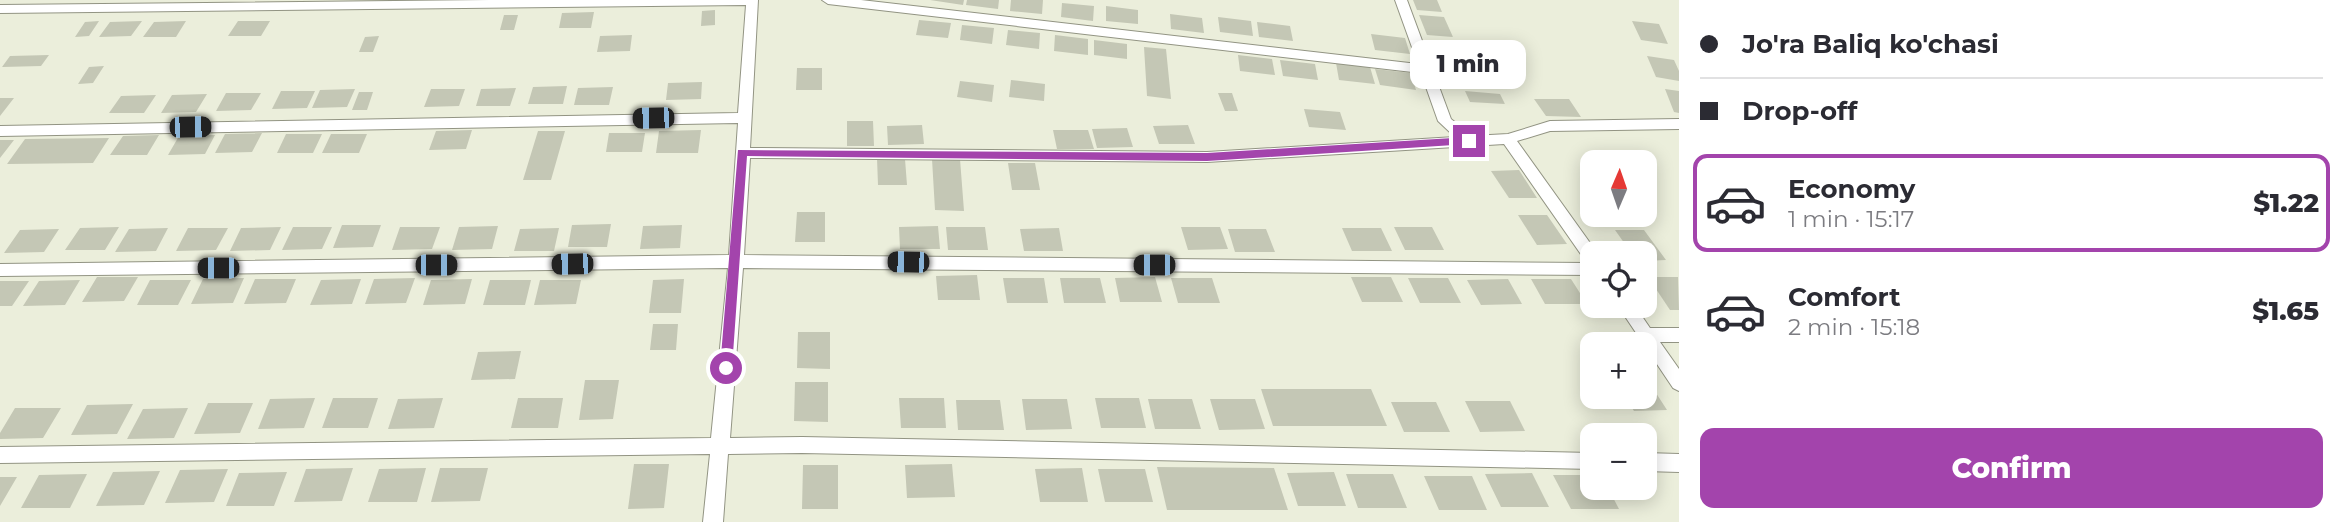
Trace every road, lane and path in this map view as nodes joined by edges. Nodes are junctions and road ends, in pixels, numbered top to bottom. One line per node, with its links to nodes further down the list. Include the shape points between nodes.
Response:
1 (828, 0): 5 (street)
2 (1401, 0): 5 (street)
3 (752, 1): 4 (street); 6 (street)
4 (0, 9)
5 (1427, 69): 10 (street, via 1445,121)
6 (743, 118): 8 (street); 11 (street)
7 (1679, 124): 9 (street, via 1550,126)
8 (0, 131)
9 (1508, 139): 10 (street); 12 (street)
10 (1469, 141): 11 (street, via 1207,157)
11 (742, 153): 13 (street)
12 (1580, 241)
13 (736, 262): 14 (street); 15 (street); 20 (street)
14 (1580, 269)
15 (0, 270)
16 (1657, 335): 17 (street)
17 (1679, 335)
18 (1657, 351): 19 (street)
19 (1679, 383)
20 (719, 446): 21 (street); 22 (street); 25 (street)
21 (0, 455)
22 (1580, 461)
23 (1657, 462): 24 (street)
24 (1679, 463)
25 (713, 522)

